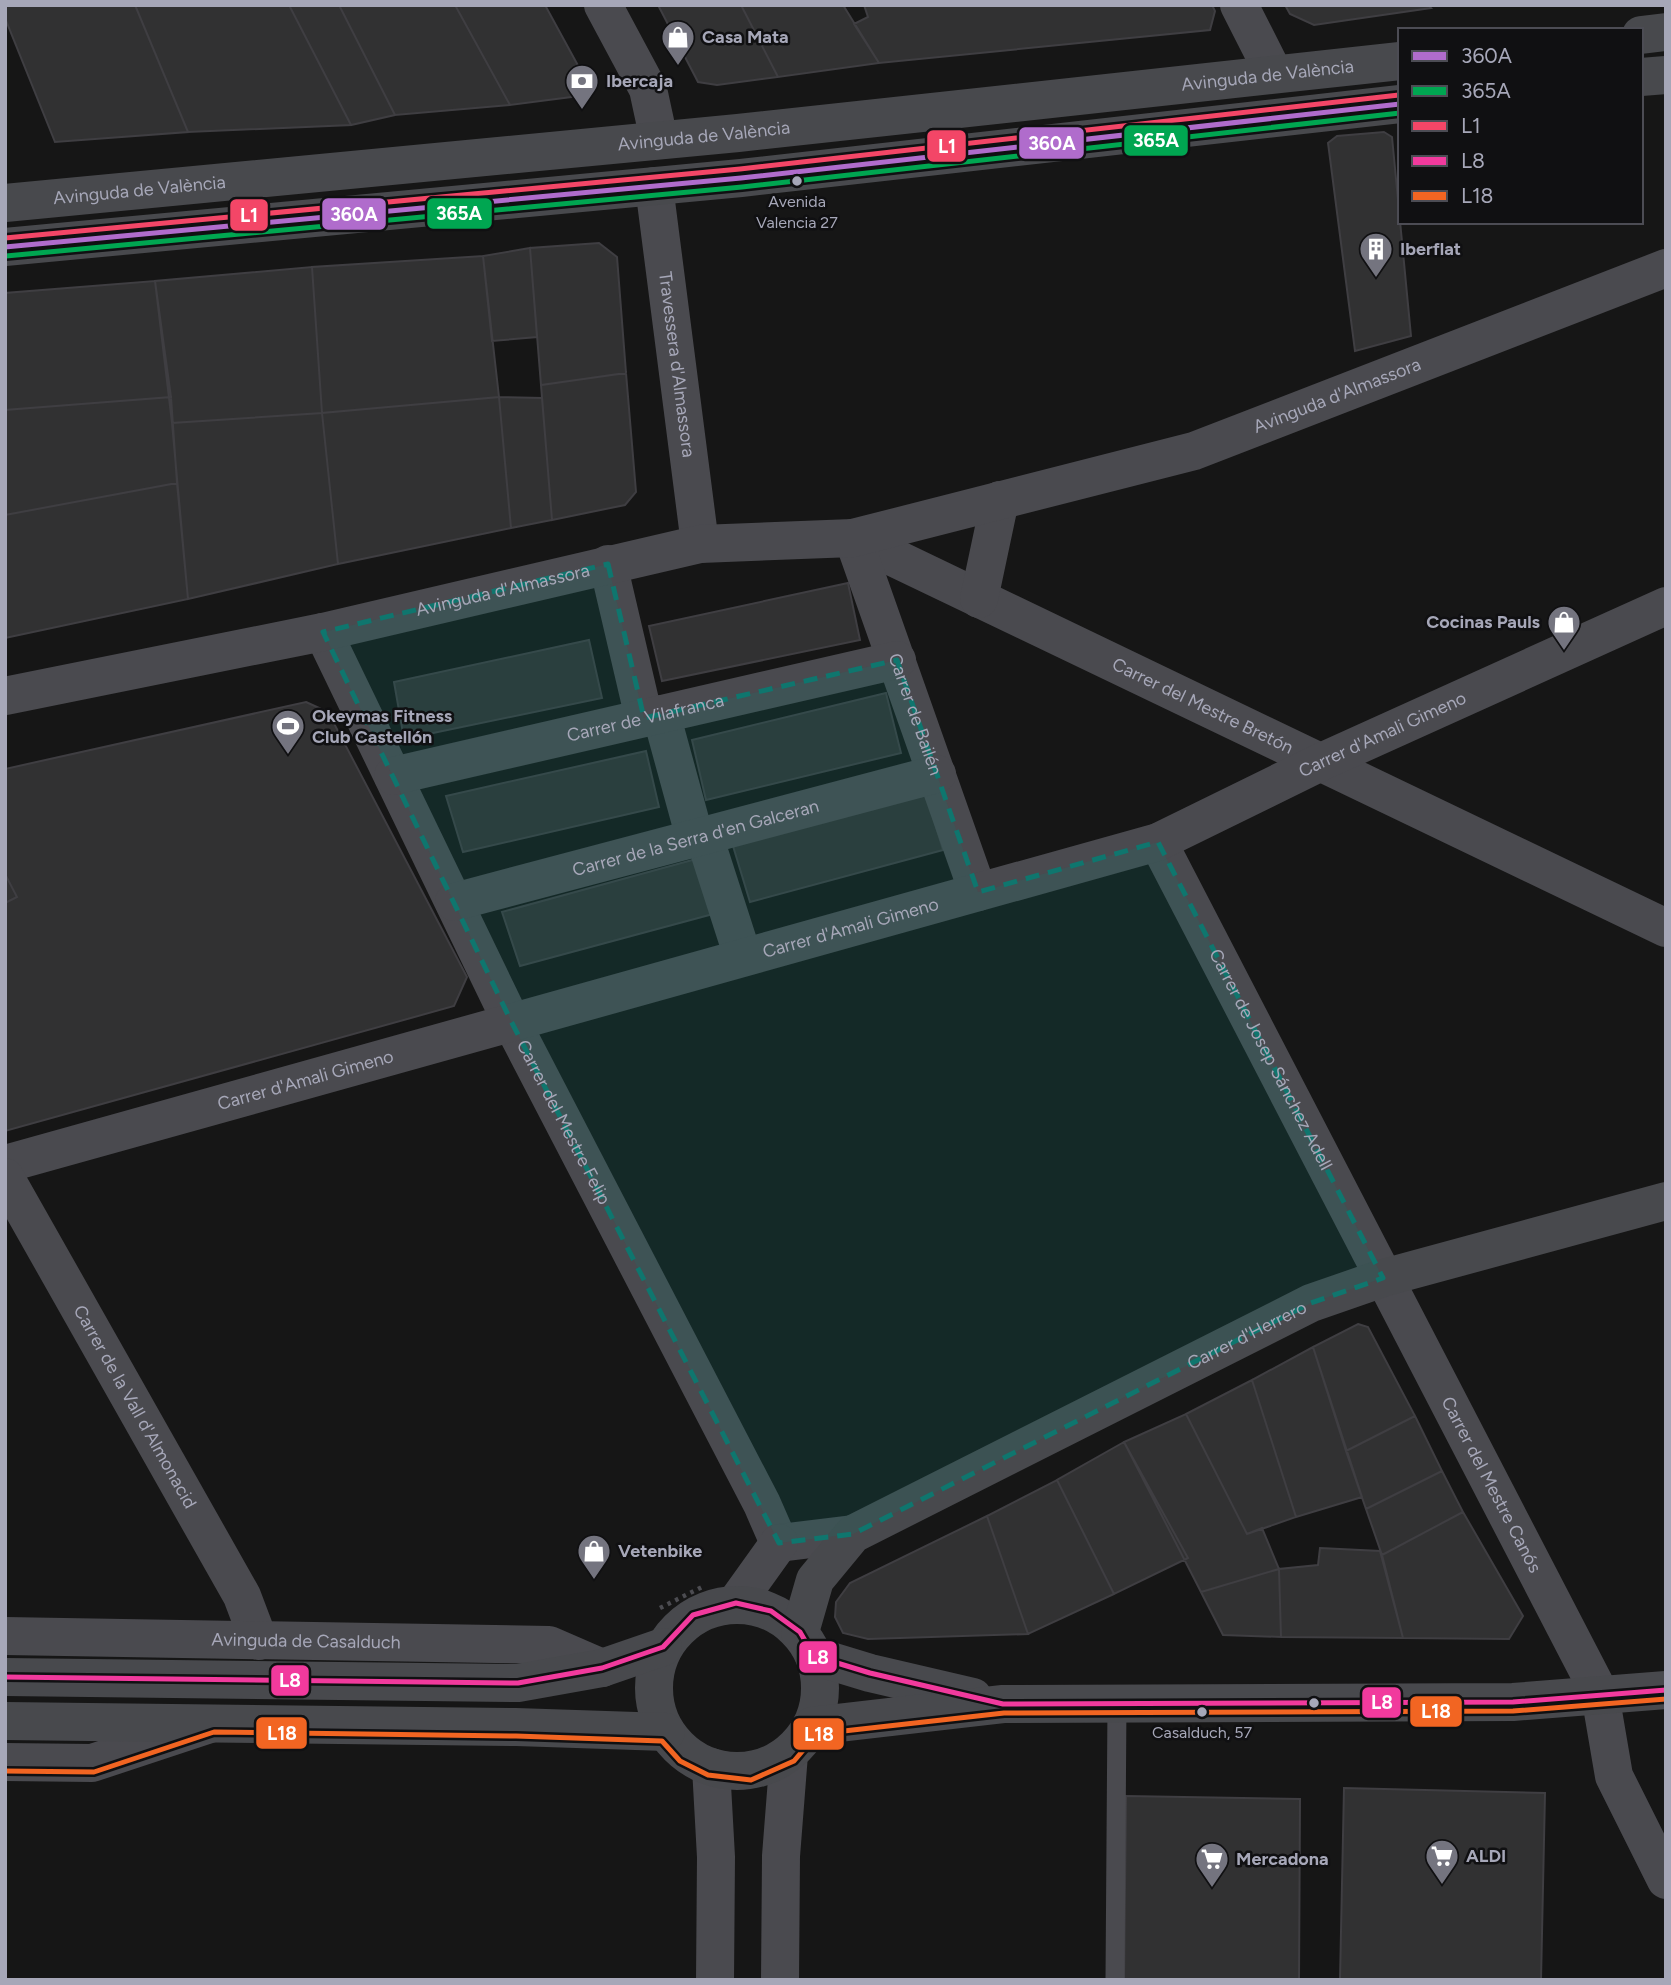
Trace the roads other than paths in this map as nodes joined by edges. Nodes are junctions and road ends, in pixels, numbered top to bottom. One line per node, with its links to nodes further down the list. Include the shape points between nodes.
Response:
1 (603, 5): 10 (street, via 648,89)
2 (1239, 5): 6 (street)
3 (1666, 32): 4 (main road)
4 (1643, 34)
5 (1398, 61): 6 (main road, Avinguda de València)
6 (1274, 74): 10 (main road, Avinguda de València)
7 (1666, 75): 8 (main road)
8 (1643, 78)
9 (1398, 104): 11 (main road)
10 (659, 140): 12 (main road, Avinguda de València)
11 (654, 186): 13 (main road); 17 (street, Travessera d'Almassora)
12 (5, 204)
13 (5, 247)
14 (1666, 268): 15 (street, Avinguda d'Almassora, via 1194,451)
15 (1000, 500): 16 (street, Avinguda d'Almassora); 19 (street)
16 (853, 538): 17 (street, Avinguda d'Almassora); 19 (street, Carrer del Mestre Bretón); 22 (street, Carrer de Bailén)
17 (699, 544): 18 (street, Avinguda d'Almassora)
18 (608, 564): 21 (street, Avinguda d'Almassora); 24 (street)
19 (979, 599): 25 (street, Carrer del Mestre Bretón)
20 (1666, 606): 25 (street, Carrer d'Amali Gimeno)
21 (323, 632): 23 (street, Avinguda d'Almassora); 27 (street, Carrer del Mestre Felip)
22 (897, 660): 24 (street, Carrer de Vilafranca); 26 (street, Carrer de Bailén)
23 (5, 696)
24 (653, 716): 27 (street, Carrer de Vilafranca); 28 (street)
25 (1321, 762): 29 (street, Carrer d'Amali Gimeno); 32 (street, Carrer del Mestre Bretón)
26 (937, 774): 28 (street, Carrer de la Serra d'en Galceran); 30 (street, Carrer de Bailén)
27 (393, 776): 31 (street, Carrer del Mestre Felip)
28 (700, 837): 31 (street, Carrer de la Serra d'en Galceran); 33 (street)
29 (1158, 842): 30 (street, Carrer d'Amali Gimeno); 38 (street, Carrer de Josep Sánchez Adell)
30 (978, 892): 33 (street, Carrer d'Amali Gimeno)
31 (454, 902): 34 (street, Carrer del Mestre Felip)
32 (1666, 928)
33 (743, 957): 34 (street, Carrer d'Amali Gimeno)
34 (511, 1021): 35 (street, Carrer d'Amali Gimeno); 40 (street, Carrer del Mestre Felip)
35 (5, 1164)
36 (5, 1178): 43 (street, Carrer de la Vall d'Almonacid, via 242,1596)
37 (1666, 1201): 38 (main road, Carrer d'Herrero)
38 (1383, 1278): 39 (main road, Carrer d'Herrero, via 1311,1303); 49 (street, Carrer del Mestre Canós)
39 (853, 1534): 40 (street, Carrer d'Herrero); 44 (main road, Carrer d'Herrero, via 815,1580)
40 (779, 1543): 41 (street)
41 (721, 1594): 44 (main road, via 771,1611); 45 (main road)
42 (5, 1636): 43 (street, Avinguda de Casalduch)
43 (259, 1641): 46 (street, Avinguda de Casalduch, via 548,1645)
44 (807, 1644): 51 (main road, via 870,1673); 55 (main road, via 821,1691)
45 (663, 1647): 46 (main road); 54 (main road, via 653,1689)
46 (602, 1668): 47 (main road, via 518,1683)
47 (5, 1677)
48 (1666, 1690): 49 (main road)
49 (1600, 1694): 50 (main road, via 1513,1702); 58 (street, Carrer del Mestre Canós, via 1614,1776)
50 (1117, 1703): 51 (main road); 61 (lane)
51 (1003, 1704): 55 (main road)
52 (5, 1721): 53 (main road)
53 (213, 1724): 54 (main road); 56 (street, via 92,1763)
54 (666, 1732): 57 (main road, via 685,1754)
55 (800, 1740): 57 (main road, via 751,1771); 60 (street, via 781,1856)
56 (5, 1762)
57 (711, 1767): 59 (street)
58 (1666, 1880)
59 (715, 1980)
60 (780, 1980)
61 (1115, 1980)

